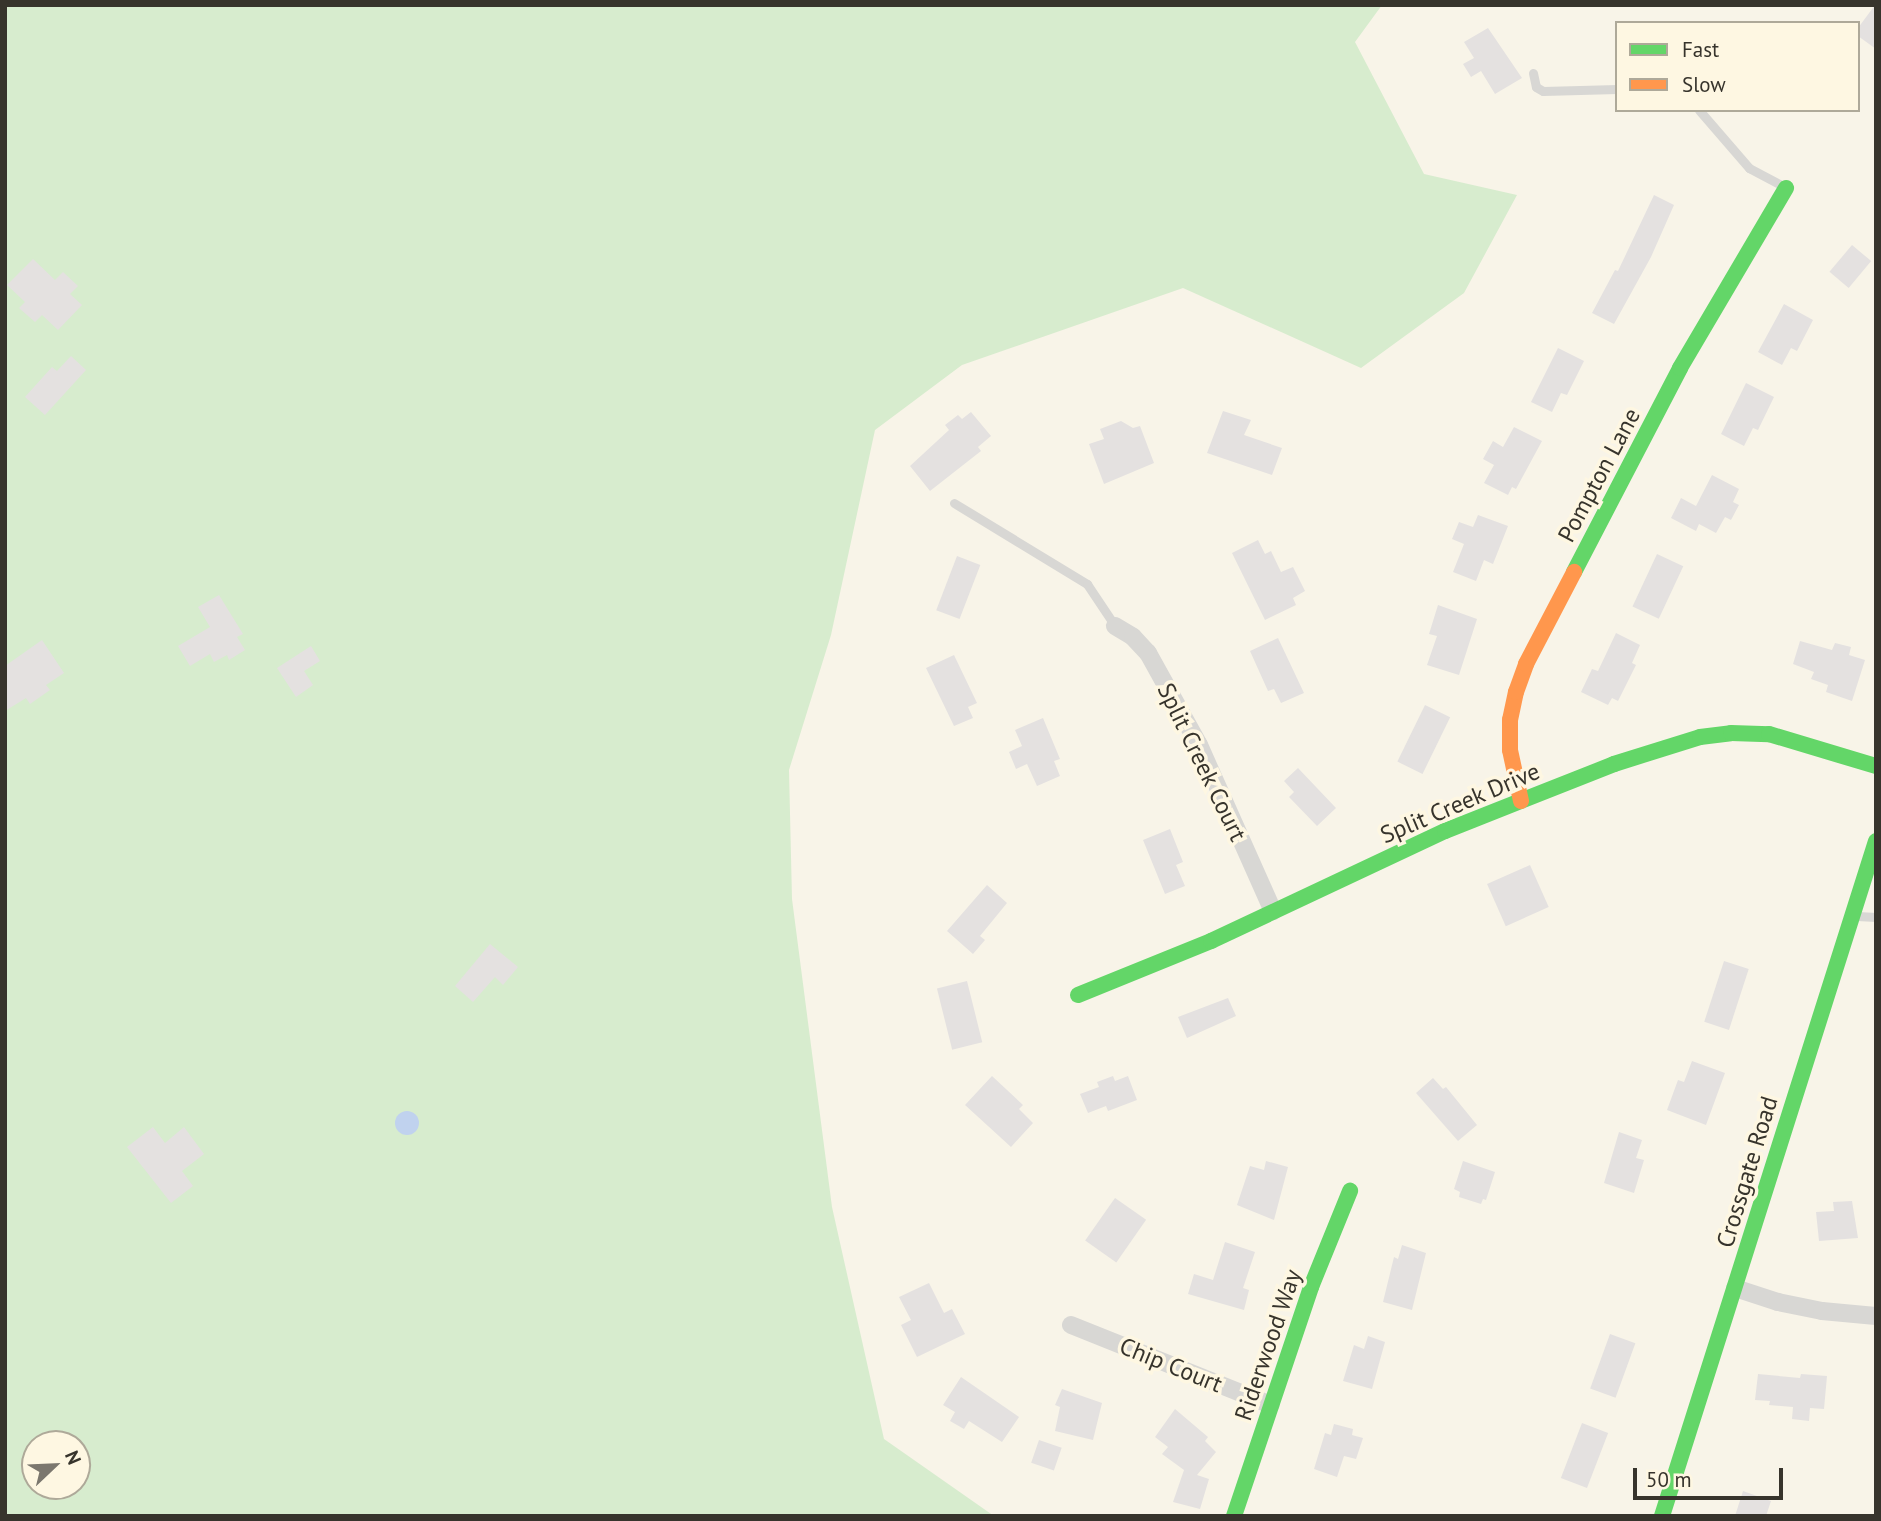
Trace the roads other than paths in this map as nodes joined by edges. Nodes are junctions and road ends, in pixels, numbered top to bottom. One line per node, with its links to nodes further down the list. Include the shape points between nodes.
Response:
1 (1533, 73): 2 (lane, via 1536,87 1543,90)
2 (1615, 89)
3 (1701, 112): 4 (lane, via 1749,167)
4 (1786, 188): 8 (street, Pompton Lane, via 1680,368 1526,664 1510,720 1510,750)
5 (954, 503): 6 (lane, via 1087,584)
6 (1115, 626): 10 (street, Split Creek Court, via 1148,653 1199,746)
7 (1876, 765): 8 (street, Split Creek Drive, via 1769,734 1731,733 1700,737 1638,756)
8 (1521, 801): 10 (street, Split Creek Drive)
9 (1876, 842): 11 (street, Crossgate Road)
10 (1273, 911): 13 (street, Split Creek Drive)
11 (1854, 916): 12 (lane); 15 (street, Crossgate Road)
12 (1876, 917)
13 (1078, 995)
14 (1350, 1191): 18 (street, Riderwood Way)
15 (1735, 1288): 16 (street, via 1822,1311); 20 (street, Crossgate Road)
16 (1876, 1316)
17 (1071, 1325): 18 (street, Chip Court)
18 (1270, 1405): 19 (street, Riderwood Way)
19 (1234, 1516)
20 (1662, 1516)

